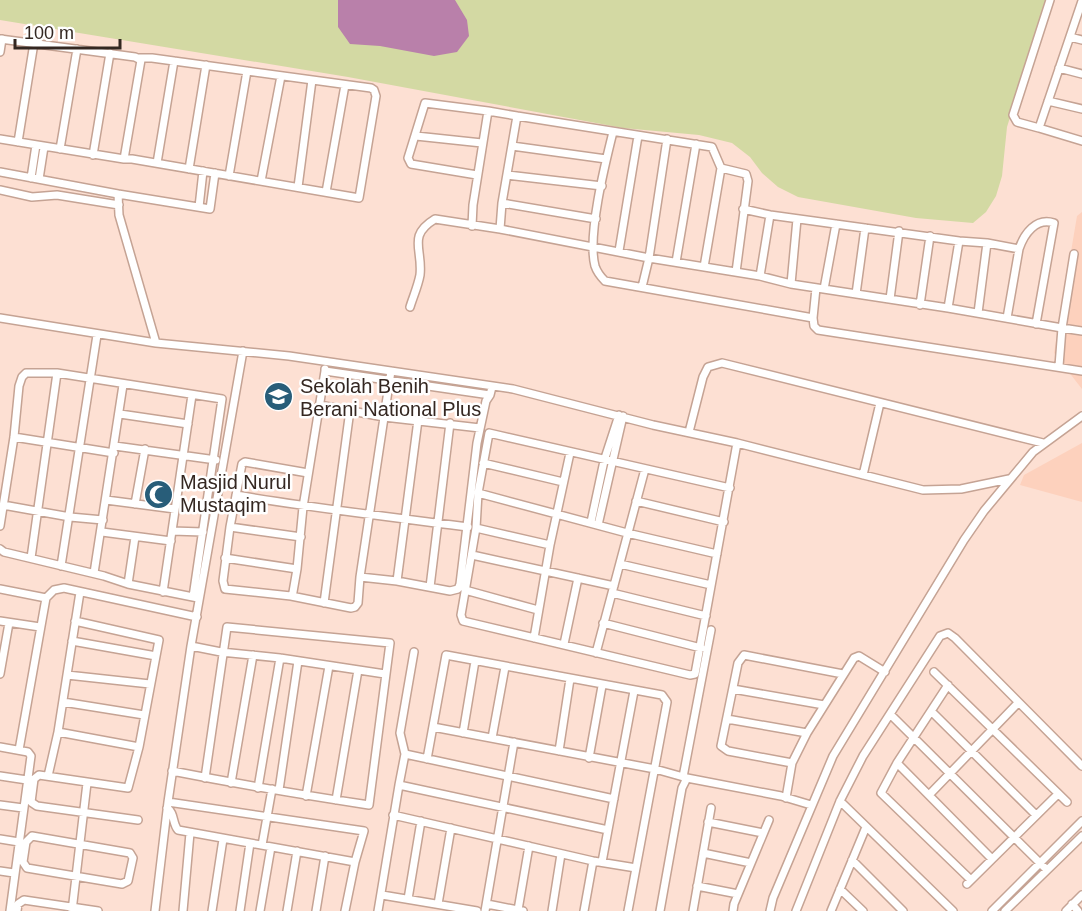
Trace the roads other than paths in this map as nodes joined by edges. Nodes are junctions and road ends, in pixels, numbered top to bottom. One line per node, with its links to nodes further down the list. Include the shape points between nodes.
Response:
1 (1050, 0): 25 (street, via 1013,115 1017,122)
2 (1082, 1): 3 (street)
3 (1074, 25): 4 (street); 5 (street)
4 (1082, 26)
5 (1070, 37): 7 (street); 15 (street)
6 (1, 39): 8 (street); 10 (street)
7 (1082, 40)
8 (34, 43): 9 (street); 32 (street)
9 (77, 49): 11 (street); 37 (street)
10 (0, 52)
11 (110, 53): 12 (street); 38 (street)
12 (139, 58): 13 (street); 39 (street)
13 (174, 61): 14 (street); 41 (street)
14 (206, 65): 16 (street); 43 (street)
15 (1059, 68): 17 (street); 21 (street)
16 (247, 71): 18 (street); 49 (street)
17 (1082, 74)
18 (281, 76): 19 (street); 51 (street)
19 (312, 80): 20 (street); 53 (street)
20 (345, 85): 55 (street); 55 (street, via 371,88 376,96 359,198)
21 (1048, 101): 22 (street); 25 (street)
22 (1082, 109)
23 (488, 111): 24 (street); 27 (street, via 425,103); 33 (street)
24 (517, 116): 26 (street); 36 (street)
25 (1039, 128): 31 (street)
26 (613, 132): 28 (street); 40 (street)
27 (416, 136): 33 (street); 47 (street, via 408,158 411,164)
28 (638, 136): 30 (street); 74 (street)
29 (0, 139): 32 (street)
30 (667, 139): 34 (street); 76 (street)
31 (1082, 141)
32 (18, 142): 35 (street)
33 (482, 143): 47 (street)
34 (696, 144): 42 (street, via 713,149); 77 (street)
35 (40, 146): 37 (street); 50 (street)
36 (512, 146): 40 (street); 48 (street)
37 (60, 149): 38 (street)
38 (93, 155): 39 (street)
39 (124, 159): 41 (street)
40 (606, 159): 52 (street)
41 (157, 163): 43 (street)
42 (721, 168): 60 (street, via 746,174); 78 (street)
43 (189, 169): 44 (street)
44 (203, 171): 46 (street); 59 (street)
45 (0, 172): 50 (street)
46 (215, 173): 49 (street); 59 (street, via 210,209)
47 (477, 175): 65 (street)
48 (507, 175): 52 (street); 57 (street)
49 (229, 176): 51 (street)
50 (35, 178): 56 (street)
51 (261, 181): 53 (street)
52 (602, 186): 62 (street)
53 (298, 187): 55 (street)
54 (0, 190): 58 (street)
55 (326, 192)
56 (118, 194): 58 (street); 59 (street)
57 (502, 203): 62 (street); 67 (street)
58 (118, 206): 97 (street)
59 (199, 207)
60 (743, 209): 61 (street); 79 (street)
61 (770, 215): 63 (street); 80 (street)
62 (596, 219): 72 (street)
63 (797, 219): 64 (street); 81 (street)
64 (836, 224): 66 (street); 83 (street)
65 (472, 226): 67 (street); 87 (street, via 435,219 423,226 417,239 420,275)
66 (865, 228): 68 (street); 84 (street)
67 (500, 230): 72 (street)
68 (899, 231): 69 (street); 85 (street)
69 (930, 236): 70 (street); 86 (street)
70 (959, 241): 71 (street); 88 (street)
71 (987, 243): 73 (street); 89 (street)
72 (592, 247): 74 (street); 82 (street, via 595,268 605,281)
73 (1019, 249): 92 (street); 93 (street, via 1033,227 1042,222 1054,223)
74 (619, 251): 76 (street)
75 (1074, 254): 94 (street)
76 (649, 258): 77 (street); 82 (street)
77 (676, 262): 78 (street)
78 (704, 267): 79 (street)
79 (736, 272): 80 (street)
80 (760, 276): 81 (street)
81 (791, 284): 83 (street)
82 (642, 287): 91 (street)
83 (820, 288): 84 (street); 91 (street)
84 (856, 294): 85 (street)
85 (890, 299): 86 (street)
86 (920, 305): 88 (street)
87 (410, 307)
88 (948, 308): 89 (street)
89 (978, 313): 92 (street)
90 (0, 318): 96 (street)
91 (813, 318): 100 (street, via 818,330)
92 (1007, 318): 93 (street)
93 (1036, 324): 94 (street)
94 (1062, 328): 95 (street); 100 (street)
95 (1082, 331)
96 (97, 334): 97 (street); 105 (street)
97 (156, 343): 98 (street)
98 (243, 351): 99 (street); 133 (street)
99 (325, 361): 102 (street); 103 (street)
100 (1059, 366): 101 (street)
101 (1082, 370)
102 (325, 371): 106 (street); 112 (street)
103 (391, 371): 106 (street); 108 (street)
104 (57, 373): 105 (street); 123 (street, via 33,371 22,377); 124 (street)
105 (91, 379): 107 (street); 127 (street)
106 (390, 380): 110 (street); 117 (street)
107 (123, 384): 109 (street); 114 (street)
108 (492, 387): 110 (street); 115 (street)
109 (192, 395): 120 (street); 132 (street, via 222,399)
110 (490, 395): 121 (street)
111 (880, 403): 122 (street, via 722,363 708,368 703,377); 126 (street); 139 (street)
112 (319, 405): 113 (street); 138 (street)
113 (350, 410): 117 (street); 151 (street)
114 (120, 414): 120 (street); 128 (street)
115 (621, 416): 122 (street); 134 (street); 136 (street)
116 (1082, 416): 126 (street)
117 (384, 417): 118 (street); 154 (street)
118 (418, 420): 119 (street); 156 (street)
119 (450, 423): 121 (street); 159 (street)
120 (188, 424): 131 (street)
121 (480, 428): 163 (street)
122 (689, 432): 125 (street)
123 (14, 437): 124 (street); 148 (street)
124 (47, 442): 127 (street); 152 (street)
125 (737, 443): 139 (street); 142 (street)
126 (1043, 443): 140 (street)
127 (80, 448): 128 (street); 155 (street)
128 (115, 449): 129 (street); 145 (street)
129 (146, 449): 131 (street); 147 (street)
130 (570, 453): 134 (street); 135 (street, via 489,434); 141 (street)
131 (183, 456): 132 (street); 150 (street)
132 (214, 460): 133 (street); 167 (street)
133 (224, 460): 196 (street)
134 (604, 461): 136 (street); 160 (street)
135 (483, 463): 141 (street); 143 (street)
136 (614, 463): 137 (street); 160 (street)
137 (645, 469): 142 (street); 146 (street)
138 (308, 473): 144 (street, via 245,462); 149 (street)
139 (863, 475): 140 (street, via 923,490 961,489)
140 (1009, 479): 223 (street, via 964,540)
141 (563, 482): 153 (street)
142 (730, 488): 158 (street)
143 (478, 493): 153 (street); 164 (street)
144 (236, 495): 149 (street); 162 (street)
145 (106, 500): 147 (street); 157 (street)
146 (636, 501): 158 (street); 168 (street)
147 (135, 504): 150 (street)
148 (3, 505): 152 (street); 161 (street)
149 (303, 507): 151 (street); 170 (street)
150 (175, 509): 165 (street)
151 (337, 509): 154 (street); 197 (street)
152 (39, 510): 155 (street); 176 (street)
153 (556, 513): 160 (street); 172 (street)
154 (370, 514): 156 (street); 183 (street)
155 (70, 517): 157 (street); 179 (street)
156 (404, 519): 159 (street); 185 (street)
157 (103, 520): 166 (street)
158 (724, 522): 174 (street)
159 (438, 523): 163 (street); 188 (street)
160 (595, 523): 168 (street)
161 (0, 526)
162 (230, 527): 170 (street); 177 (street)
163 (468, 527): 188 (street, via 458,589)
164 (476, 528): 172 (street); 175 (street)
165 (172, 531): 167 (street); 171 (street)
166 (102, 532): 169 (street); 182 (street)
167 (203, 532): 196 (street)
168 (627, 533): 174 (street); 178 (street)
169 (135, 537): 171 (street); 186 (street)
170 (301, 537): 180 (street)
171 (171, 541): 193 (street)
172 (550, 545): 181 (street)
173 (0, 549): 176 (street)
174 (717, 554): 187 (street)
175 (472, 555): 181 (street); 191 (street)
176 (31, 558): 179 (street)
177 (225, 558): 180 (street); 197 (street, via 225,589)
178 (620, 564): 187 (street); 190 (street)
179 (62, 566): 182 (street)
180 (297, 569): 194 (street)
181 (547, 571): 184 (street); 198 (street)
182 (94, 573): 186 (street)
183 (360, 577): 185 (street); 197 (street, via 356,607)
184 (578, 578): 190 (street); 209 (street)
185 (397, 581): 188 (street)
186 (128, 584): 193 (street)
187 (711, 585): 199 (street)
188 (430, 587)
189 (0, 589): 195 (street)
190 (613, 589): 199 (street); 204 (street)
191 (465, 590): 198 (street); 207 (street, via 463,621)
192 (80, 592): 195 (street, via 58,588); 200 (street); 202 (street)
193 (163, 592): 196 (street)
194 (292, 592)
195 (46, 598): 205 (street)
196 (197, 598): 200 (street)
197 (324, 603)
198 (538, 610): 207 (street)
199 (706, 616): 211 (street)
200 (197, 617): 210 (street)
201 (0, 621): 203 (street)
202 (75, 621): 208 (street); 216 (street, via 159,640)
203 (9, 623): 205 (street); 225 (street)
204 (603, 623): 211 (street); 214 (street)
205 (40, 627): 252 (street)
206 (711, 630): 269 (street)
207 (534, 638): 209 (street)
208 (72, 641): 216 (street); 228 (street)
209 (564, 644): 214 (street)
210 (191, 646): 212 (street); 263 (street)
211 (701, 648): 214 (street, via 695,674 690,675)
212 (224, 652): 215 (street); 226 (street, via 227,627 390,643); 268 (street)
213 (414, 652): 255 (street, via 400,733)
214 (596, 652)
215 (253, 655): 217 (street); 272 (street)
216 (156, 656): 230 (street)
217 (280, 658): 218 (street); 274 (street)
218 (298, 661): 220 (street); 275 (street)
219 (475, 661): 221 (street); 242 (street, via 446,655); 245 (street)
220 (329, 666): 222 (street); 278 (street)
221 (505, 667): 229 (street); 248 (street)
222 (358, 670): 226 (street); 281 (street)
223 (885, 672): 227 (street, via 859,656); 286 (street, via 833,756)
224 (934, 672): 231 (street)
225 (0, 674)
226 (385, 674): 281 (street, via 369,805)
227 (843, 674): 233 (street, via 744,655 738,663); 237 (street)
228 (67, 675): 230 (street); 235 (street)
229 (570, 679): 232 (street); 253 (street)
230 (150, 684): 240 (street)
231 (948, 685): 238 (street); 243 (street)
232 (602, 686): 234 (street); 256 (street)
233 (733, 688): 237 (street); 241 (street)
234 (634, 691): 260 (street); 262 (street, via 662,695 667,702)
235 (63, 702): 240 (street); 244 (street)
236 (1018, 703): 239 (street, via 948,633 940,636); 243 (street); 261 (street)
237 (824, 705): 246 (street)
238 (931, 711): 247 (street); 254 (street)
239 (890, 714): 247 (street); 282 (street)
240 (144, 715): 251 (street)
241 (727, 719): 246 (street); 258 (street, via 721,746 724,749)
242 (433, 727): 245 (street); 257 (street)
243 (993, 730): 254 (street); 276 (street)
244 (58, 732): 251 (street); 266 (street)
245 (463, 733): 248 (street)
246 (807, 733): 258 (street)
247 (914, 737): 259 (street); 264 (street)
248 (492, 738): 249 (street)
249 (514, 742): 253 (street); 267 (street)
250 (0, 747): 252 (street)
251 (139, 747): 271 (street, via 128,788)
252 (19, 750): 270 (street, via 31,756)
253 (559, 751): 256 (street)
254 (972, 751): 264 (street); 292 (street)
255 (405, 754): 257 (street); 273 (street)
256 (589, 758): 260 (street)
257 (427, 759): 267 (street)
258 (792, 763): 279 (street)
259 (897, 763): 277 (street); 319 (street, via 881,793 969,882)
260 (621, 764): 262 (street); 280 (street)
261 (1082, 766)
262 (655, 769): 269 (street); 326 (street)
263 (172, 771): 268 (street); 285 (street)
264 (950, 774): 277 (street); 306 (street)
265 (0, 776): 270 (street)
266 (48, 776): 271 (street); 290 (street, via 34,777 32,804)
267 (508, 776): 280 (street); 287 (street)
268 (205, 778): 272 (street)
269 (685, 778): 279 (street); 360 (street)
270 (27, 780): 288 (street)
271 (87, 783): 290 (street)
272 (231, 783): 274 (street)
273 (399, 785): 287 (street); 291 (street)
274 (258, 788): 275 (street)
275 (275, 790): 278 (street); 293 (street)
276 (1058, 794): 283 (street); 292 (street)
277 (929, 795): 319 (street)
278 (306, 796): 281 (street)
279 (786, 798): 286 (street)
280 (614, 799): 301 (street)
281 (336, 800)
282 (840, 801): 299 (street); 364 (street)
283 (1067, 802)
284 (0, 805): 288 (street)
285 (167, 805): 293 (street); 302 (street, via 174,826); 347 (street)
286 (811, 805): 363 (street)
287 (503, 806): 301 (street); 308 (street)
288 (23, 808): 309 (street)
289 (711, 808): 297 (street)
290 (83, 814): 294 (street); 311 (street)
291 (393, 814): 296 (street); 334 (street)
292 (1036, 815): 306 (street)
293 (268, 817): 312 (street); 322 (street, via 364,831)
294 (138, 820)
295 (768, 820): 303 (street)
296 (422, 821): 300 (street); 336 (street)
297 (708, 822): 303 (street); 316 (street)
298 (1082, 822): 325 (street)
299 (866, 827): 320 (street); 343 (street)
300 (452, 828): 308 (street); 338 (street)
301 (608, 830): 323 (street)
302 (190, 833): 305 (street); 348 (street)
303 (763, 833): 324 (street)
304 (1082, 836): 327 (street)
305 (223, 838): 310 (street); 349 (street)
306 (1013, 838): 319 (street); 325 (street)
307 (0, 839): 309 (street)
308 (498, 839): 313 (street); 341 (street)
309 (19, 842): 329 (street)
310 (250, 843): 312 (street); 350 (street)
311 (80, 844): 330 (street); 330 (street, via 128,852 133,858 129,879 124,884); 330 (street, via 30,837 23,862 31,869)
312 (262, 845): 314 (street)
313 (530, 846): 317 (street); 344 (street)
314 (271, 847): 315 (street); 351 (street)
315 (297, 851): 318 (street); 352 (street)
316 (703, 853): 324 (street); 331 (street)
317 (561, 854): 321 (street); 357 (street)
318 (325, 856): 322 (street); 353 (street)
319 (992, 859)
320 (852, 860): 332 (street); 367 (street)
321 (593, 861): 323 (street); 358 (street)
322 (355, 862): 354 (street)
323 (602, 862): 326 (street)
324 (751, 863): 333 (street)
325 (1040, 863): 327 (street); 368 (street)
326 (636, 868): 359 (street)
327 (1047, 870): 369 (street)
328 (0, 871): 329 (street)
329 (14, 873): 340 (street)
330 (76, 876): 342 (street)
331 (697, 886): 333 (street); 361 (street)
332 (840, 889): 365 (street); 366 (street)
333 (738, 894): 362 (street)
334 (382, 895): 336 (street); 355 (street)
335 (1082, 895): 339 (street)
336 (408, 899): 338 (street)
337 (0, 902): 340 (street)
338 (438, 904): 356 (street)
339 (1072, 904): 370 (street); 371 (street)
340 (10, 907)
341 (486, 908): 344 (street)
342 (72, 909): 345 (street, via 24,900); 346 (street)
343 (948, 909)
344 (520, 910)
345 (17, 911)
346 (98, 911)
347 (155, 911)
348 (183, 911)
349 (212, 911)
350 (240, 911)
351 (260, 911)
352 (287, 911)
353 (316, 911)
354 (345, 911)
355 (378, 911)
356 (477, 911)
357 (552, 911)
358 (584, 911)
359 (628, 911)
360 (660, 911)
361 (693, 911)
362 (733, 911)
363 (770, 911)
364 (796, 911)
365 (831, 911)
366 (862, 911)
367 (903, 911)
368 (993, 911)
369 (1005, 911)
370 (1066, 911)
371 (1078, 911)

